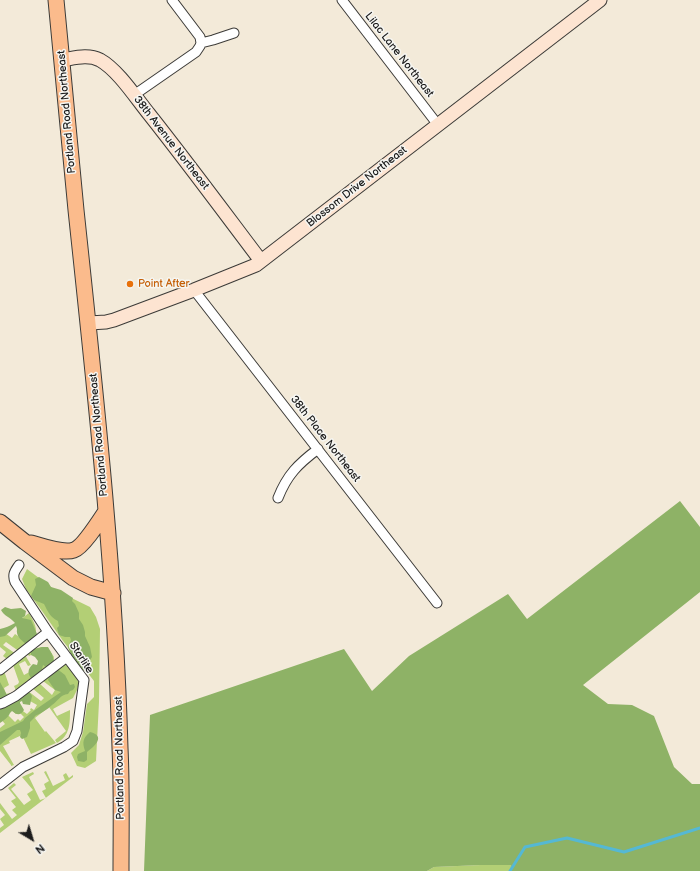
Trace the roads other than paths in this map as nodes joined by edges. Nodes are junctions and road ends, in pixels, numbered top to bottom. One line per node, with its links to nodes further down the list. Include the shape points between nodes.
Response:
1 (56, 0): 7 (main road, Portland Road Northeast)
2 (172, 0): 6 (street, via 200,36)
3 (342, 0): 9 (street, Lilac Lane Northeast)
4 (600, 0): 9 (street, Blossom Drive Northeast)
5 (234, 33): 6 (street)
6 (201, 42): 8 (street, via 196,52)
7 (62, 60): 8 (street, 38th Avenue Northeast, via 82,56 99,60 111,68); 12 (main road, Portland Road Northeast)
8 (134, 95): 10 (street, 38th Avenue Northeast)
9 (438, 125): 10 (street, Blossom Drive Northeast)
10 (261, 261): 11 (street, Blossom Drive Northeast)
11 (194, 290): 12 (street, Blossom Drive Northeast, via 114,320); 13 (street, 38th Place Northeast)
12 (88, 323): 15 (main road, Portland Road Northeast)
13 (318, 449): 14 (street, via 296,467); 20 (street, 38th Place Northeast)
14 (278, 498)
15 (106, 511): 17 (main road, via 82,544 74,550 66,551); 19 (main road, Portland Road Northeast)
16 (0, 522): 17 (main road)
17 (25, 542): 19 (main road, via 81,582)
18 (20, 565): 21 (street, Starlite, via 15,571 14,582)
19 (113, 593): 26 (main road, Portland Road Northeast, via 120,749)
20 (437, 603)
21 (48, 632): 22 (street, Starlite); 23 (street)
22 (67, 657): 24 (street, via 16,696); 25 (street, Starlite, via 84,680 77,731 73,741 23,767)
23 (0, 670)
24 (0, 704)
25 (0, 785)
26 (121, 871)

